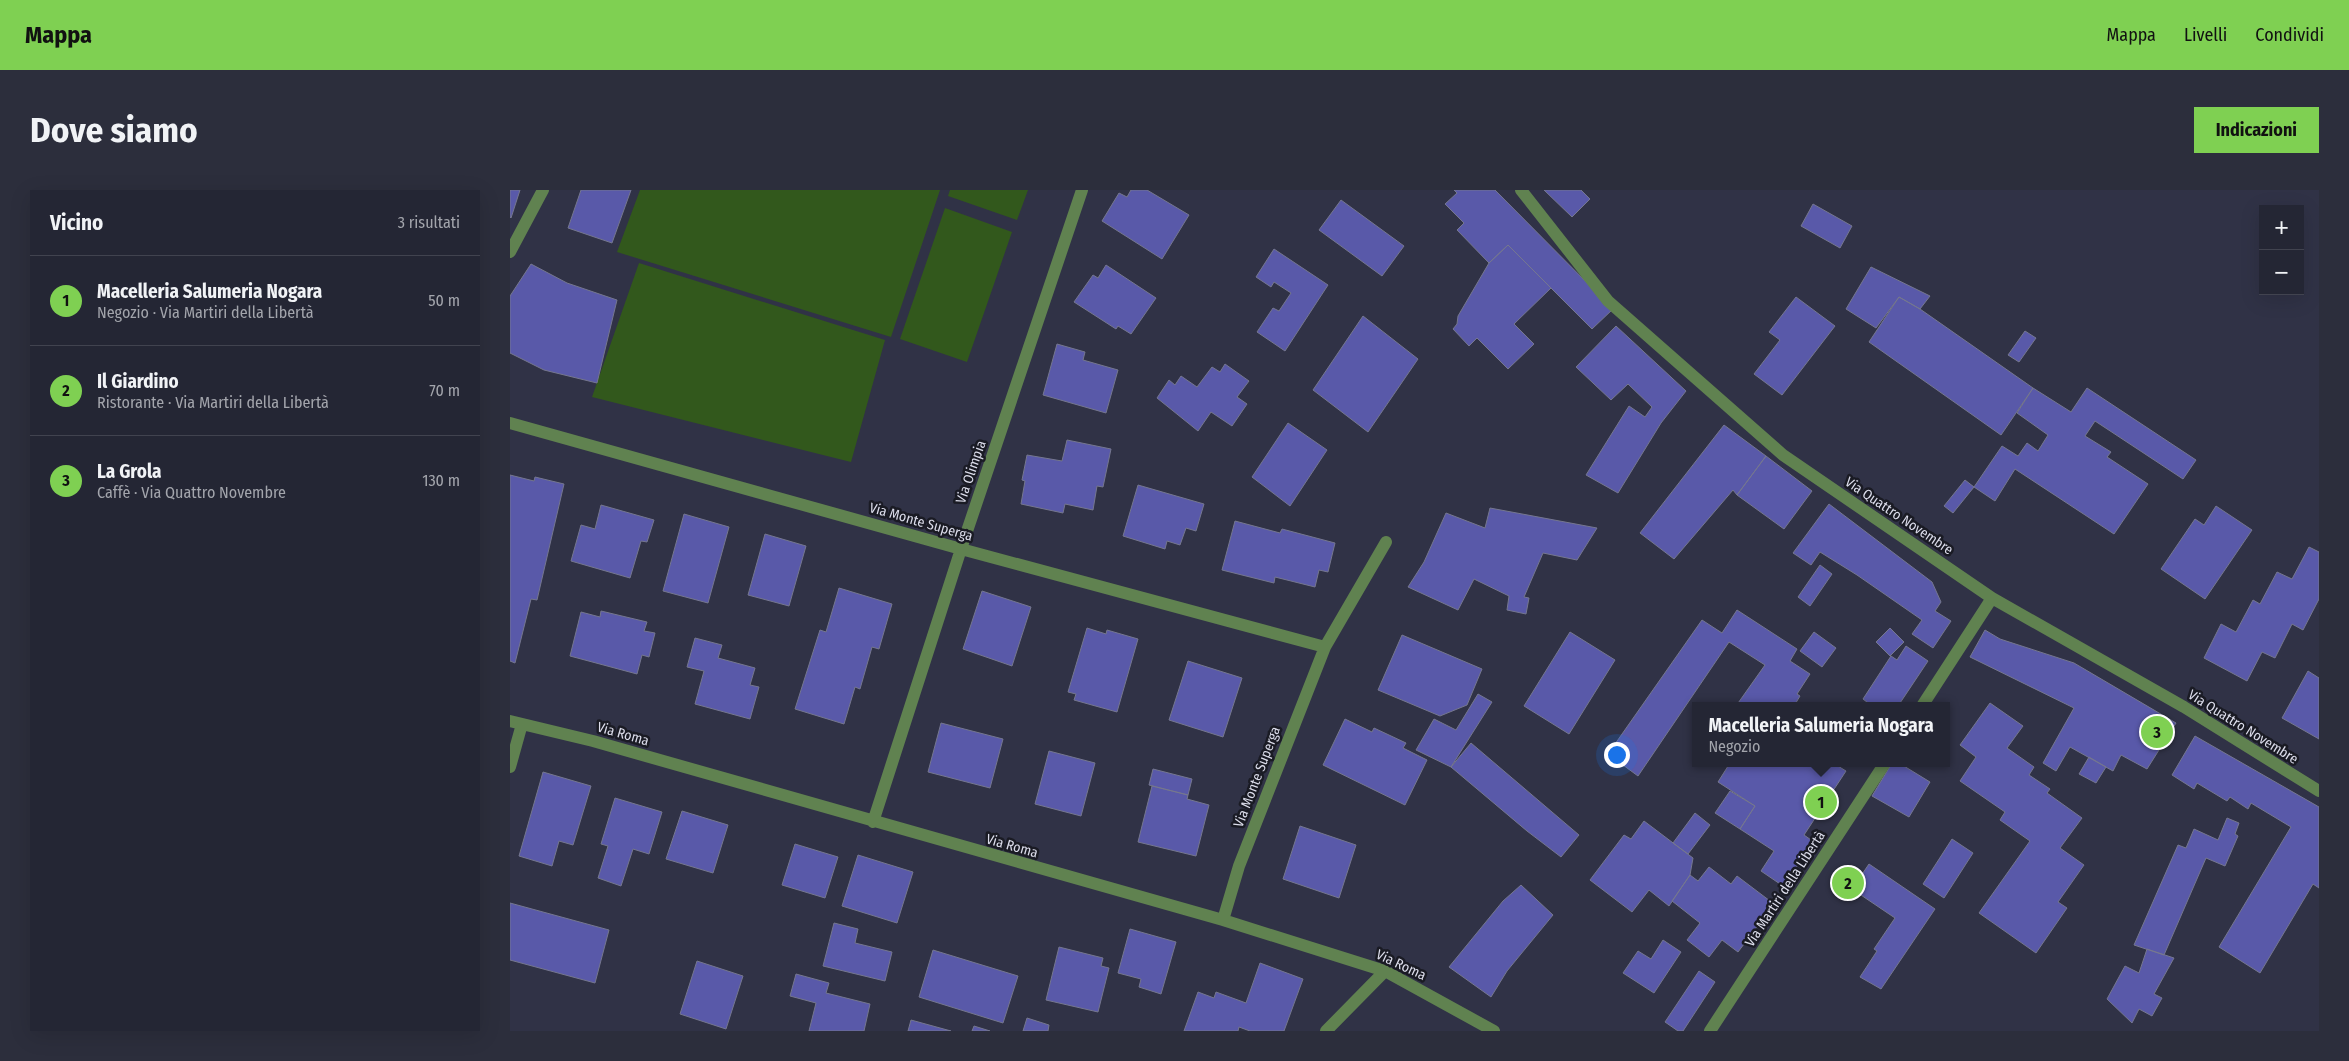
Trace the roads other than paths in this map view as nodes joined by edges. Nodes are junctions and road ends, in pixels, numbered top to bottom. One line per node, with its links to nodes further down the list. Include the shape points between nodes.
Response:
1 (543, 190): 4 (street)
2 (1082, 190): 7 (street, Via Olimpia)
3 (1521, 190): 8 (street, Via Quattro Novembre, via 1608,301 1783,455)
4 (510, 252)
5 (510, 423): 7 (street, Via Monte Superga)
6 (1386, 542): 9 (street, Via Monte Superga)
7 (961, 549): 9 (street, Via Monte Superga); 15 (street, Via Olimpia)
8 (1992, 598): 10 (street); 14 (street, Via Quattro Novembre, via 2184,707)
9 (1324, 647): 16 (street, Via Monte Superga, via 1239,866)
10 (1925, 702)
11 (516, 722): 12 (street); 15 (street, Via Roma)
12 (510, 767)
13 (1882, 767): 20 (street, Via Martiri della Libertà)
14 (2319, 792)
15 (873, 822): 16 (street, Via Roma)
16 (1222, 920): 17 (street, Via Roma)
17 (1385, 971): 18 (street); 19 (street, Via Roma)
18 (1326, 1031)
19 (1494, 1031)
20 (1710, 1031)

